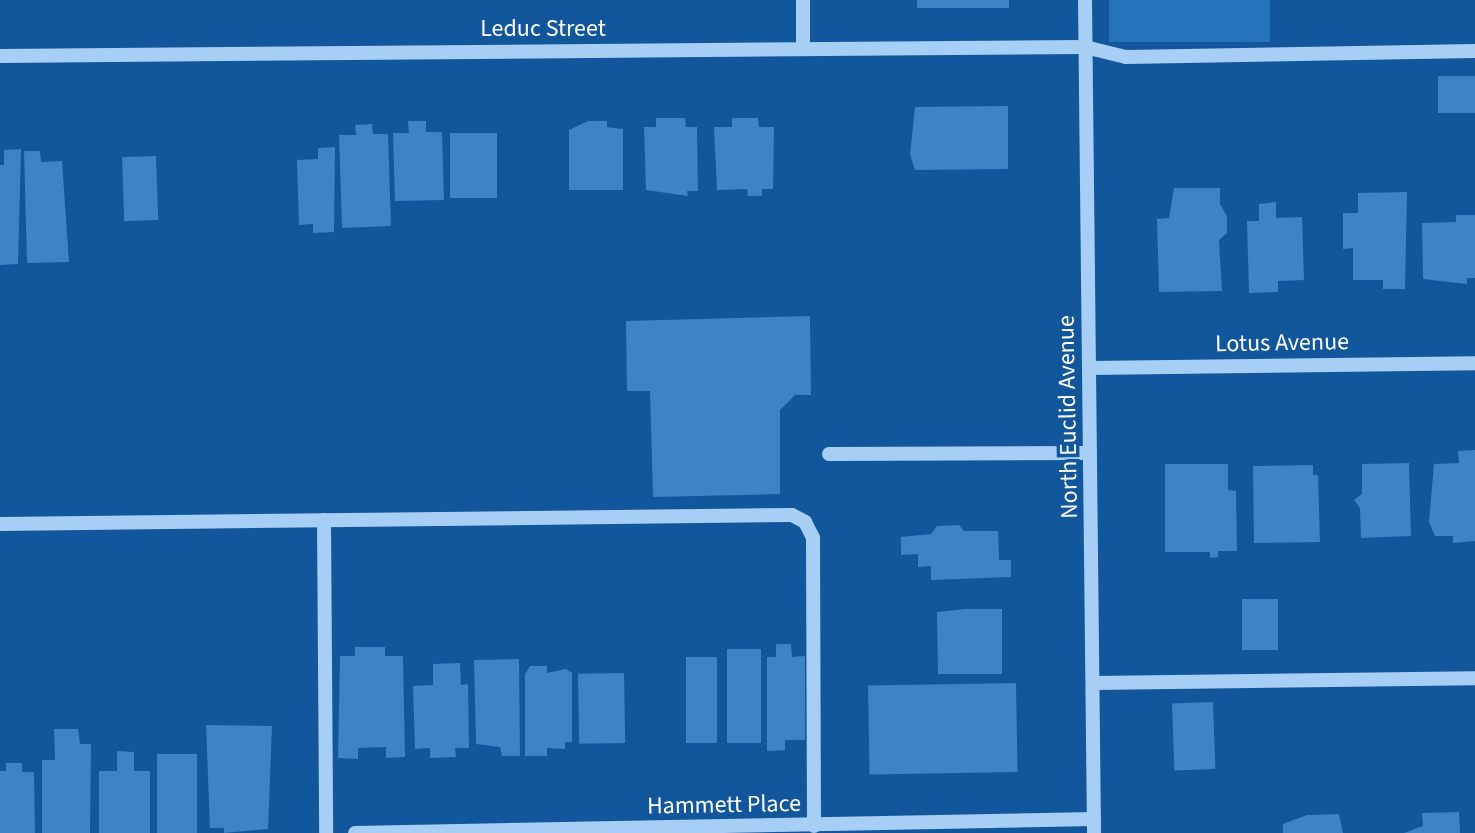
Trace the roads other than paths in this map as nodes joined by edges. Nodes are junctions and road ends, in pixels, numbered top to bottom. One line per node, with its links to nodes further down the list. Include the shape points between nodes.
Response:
1 (803, 0): 4 (street)
2 (1085, 0): 3 (street, North Euclid Avenue)
3 (1085, 47): 4 (street, Leduc Street); 5 (street, Leduc Street, via 1126,57); 8 (street, North Euclid Avenue)
4 (803, 49): 6 (street, Leduc Street)
5 (1475, 51)
6 (0, 56)
7 (1475, 363): 8 (street, Lotus Avenue)
8 (1089, 368): 9 (street, North Euclid Avenue)
9 (1090, 453): 10 (street); 14 (street, North Euclid Avenue)
10 (829, 454)
11 (324, 520): 12 (street); 15 (street, via 792,515 805,522 813,538); 18 (street)
12 (0, 524)
13 (1475, 678): 14 (street)
14 (1093, 683): 16 (street, North Euclid Avenue)
15 (814, 826): 16 (street, Hammett Place); 17 (street, Hammett Place)
16 (1094, 826)
17 (792, 829): 19 (street, Hammett Place)
18 (326, 833)
19 (355, 833)

